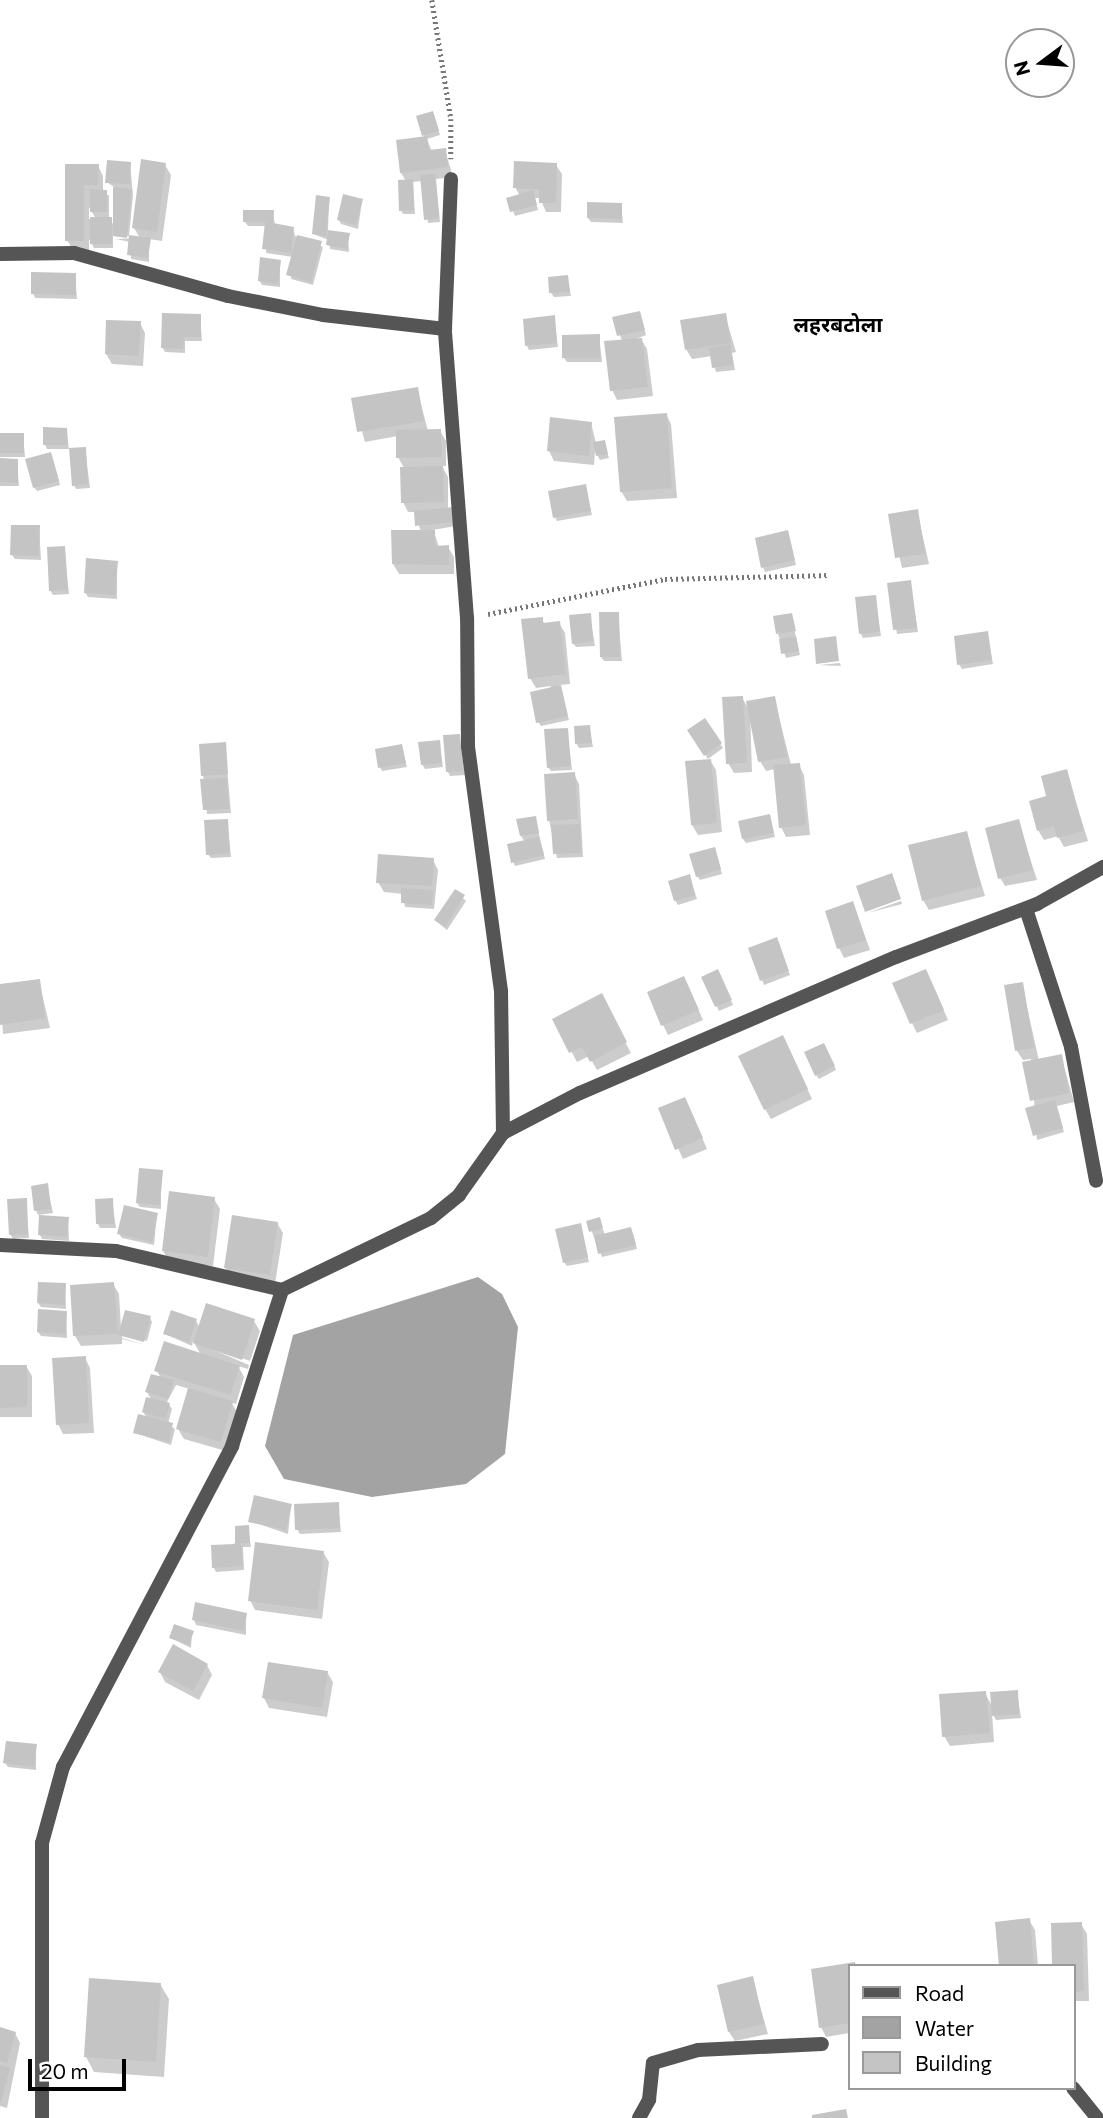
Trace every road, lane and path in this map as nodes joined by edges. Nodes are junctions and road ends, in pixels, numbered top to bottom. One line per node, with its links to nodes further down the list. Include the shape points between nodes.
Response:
1 (432, 0): 2 (path, via 451,119)
2 (451, 179): 4 (street)
3 (0, 254): 4 (street, via 74,253 228,296 323,315)
4 (445, 329): 6 (street)
5 (830, 575): 6 (path, via 665,579)
6 (467, 618): 9 (street, via 468,746 501,991)
7 (1103, 867): 8 (street)
8 (1026, 909): 9 (street, via 896,957 580,1093); 10 (street, via 1072,1047)
9 (503, 1133): 12 (street, via 459,1195 431,1218)
10 (1096, 1181)
11 (0, 1245): 12 (street, via 116,1251)
12 (282, 1290): 15 (street, via 232,1446 63,1767 41,1843)
13 (822, 2044): 16 (street, via 698,2050 653,2063 649,2100)
14 (1075, 2090): 17 (street)
15 (42, 2118)
16 (639, 2118)
17 (1097, 2118)

